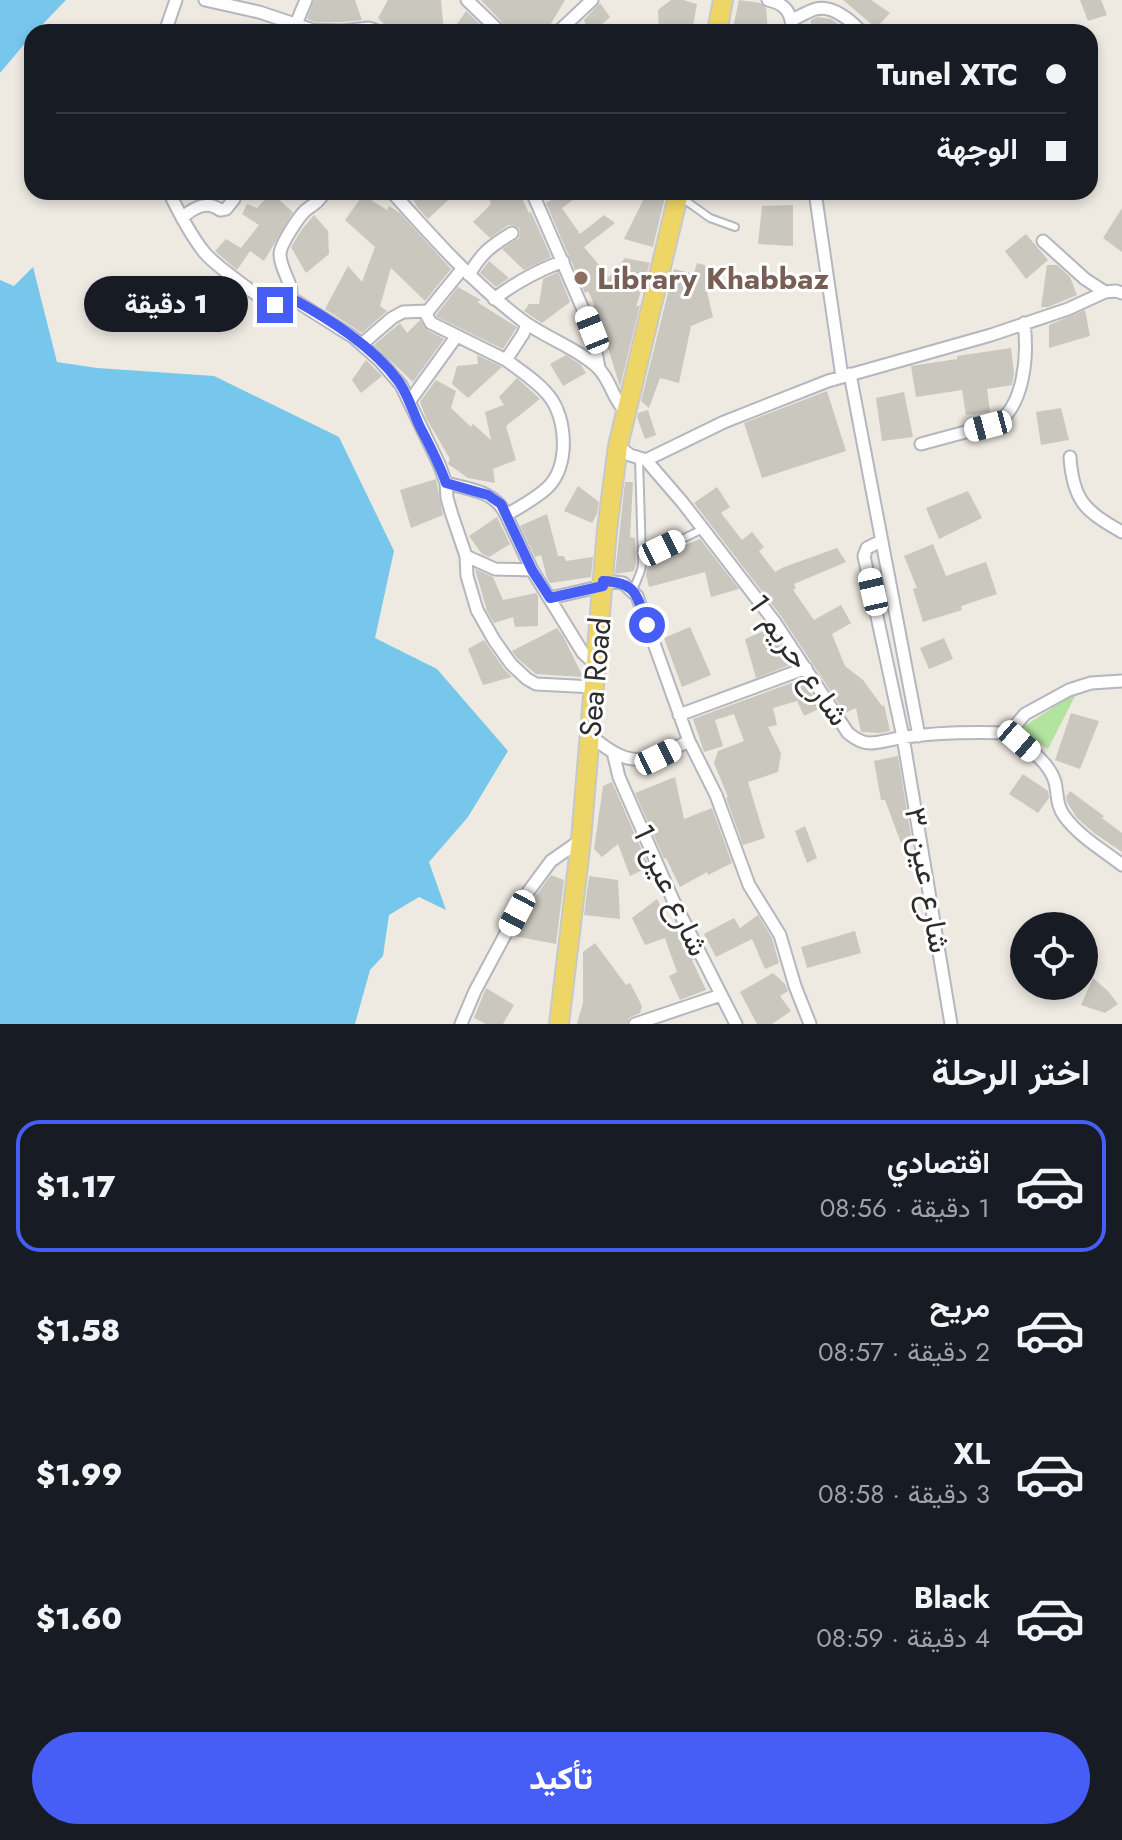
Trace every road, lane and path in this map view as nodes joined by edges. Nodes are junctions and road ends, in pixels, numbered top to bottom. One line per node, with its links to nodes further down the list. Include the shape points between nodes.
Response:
1 (176, 0): 8 (street)
2 (205, 0): 9 (street)
3 (306, 0): 10 (street)
4 (467, 0): 11 (street)
5 (592, 0): 12 (street)
6 (723, 0): 13 (main road)
7 (768, 0): 14 (street, via 787,8)
8 (168, 24)
9 (288, 24)
10 (296, 24)
11 (492, 24)
12 (566, 24)
13 (718, 24)
14 (791, 24)
15 (795, 24): 16 (street, via 816,9 827,9)
16 (853, 24)
17 (173, 200): 25 (street)
18 (233, 200): 25 (street, via 226,209 205,205)
19 (320, 200): 33 (street, via 303,213 281,247)
20 (399, 200): 30 (street)
21 (536, 200): 29 (street)
22 (674, 200): 44 (main road, Sea Road)
23 (686, 200): 26 (lane, via 710,218)
24 (816, 200): 42 (street)
25 (182, 218): 33 (street, via 210,258 244,285 275,305)
26 (735, 227)
27 (512, 233): 30 (street, via 486,249)
28 (1043, 241): 31 (street)
29 (563, 261): 34 (street, via 517,281); 41 (street, via 592,330)
30 (466, 272): 34 (street); 35 (street)
31 (1105, 292): 32 (street); 36 (street)
32 (1122, 293)
33 (291, 298): 39 (street)
34 (494, 299): 37 (street)
35 (428, 311): 38 (street, via 431,323); 39 (street, via 403,312)
36 (1024, 323): 42 (street); 45 (street, via 1023,373 1004,418)
37 (527, 324): 40 (street); 41 (street)
38 (456, 337): 40 (street); 43 (street)
39 (362, 344): 43 (street, via 397,379)
40 (506, 360): 50 (street, via 554,403 563,452 548,488)
41 (599, 368): 44 (street)
42 (846, 376): 48 (street); 53 (street)
43 (409, 402): 49 (street)
44 (626, 412): 46 (main road, Sea Road)
45 (921, 444)
46 (618, 446): 48 (street, شارع حريم 1); 57 (main road, Sea Road)
47 (1070, 457): 52 (street, via 1073,485 1082,503)
48 (642, 459): 51 (street, شارع حريم 1); 55 (lane)
49 (446, 483): 50 (street, via 488,495); 54 (street)
50 (506, 515): 56 (street)
51 (703, 529): 55 (lane); 61 (street, شارع حريم 1)
52 (1122, 532)
53 (881, 541): 67 (street); 68 (street, شارع عين ٣, via 867,548 864,556)
54 (466, 556): 56 (street, via 495,569); 63 (street, via 477,610 511,664 536,684)
55 (642, 558): 58 (lane)
56 (532, 570): 59 (street)
57 (603, 584): 58 (street, via 620,582); 59 (street); 60 (main road, Sea Road)
58 (633, 591): 64 (street)
59 (550, 598): 60 (street)
60 (595, 664): 63 (main road, Sea Road)
61 (806, 668): 64 (street); 68 (street, شارع حريم 1, via 854,738 871,743)
62 (1122, 681): 65 (street, via 1069,690 1031,710)
63 (594, 687): 66 (main road, Sea Road)
64 (679, 715): 69 (street)
65 (1009, 733): 67 (street, شارع حريم 1); 72 (street, via 1046,765 1066,819)
66 (590, 735): 70 (street); 71 (main road, Sea Road)
67 (919, 736): 68 (street, شارع حريم 1)
68 (903, 737): 79 (street, شارع عين ٣)
69 (689, 741): 70 (street, via 648,760); 78 (street, via 716,795 749,885 780,935)
70 (613, 752): 73 (street, شارع عين 1, via 673,900)
71 (581, 840): 74 (street, via 551,861 528,892); 75 (main road, Sea Road)
72 (1122, 865)
73 (721, 995): 76 (street); 77 (street, شارع عين 1)
74 (461, 1024)
75 (559, 1024)
76 (635, 1024)
77 (736, 1024)
78 (810, 1024)
79 (951, 1024)

